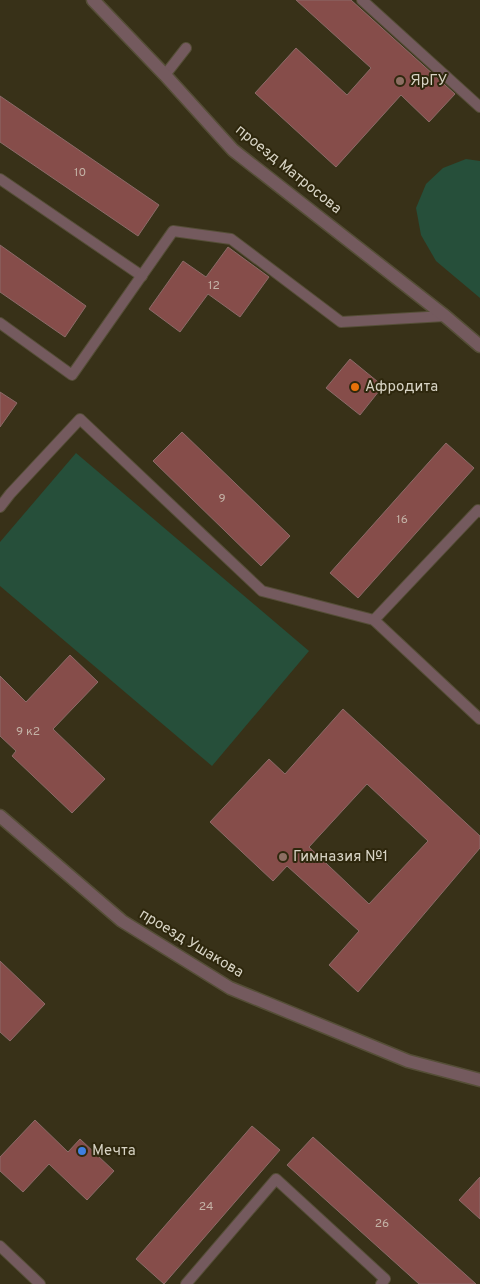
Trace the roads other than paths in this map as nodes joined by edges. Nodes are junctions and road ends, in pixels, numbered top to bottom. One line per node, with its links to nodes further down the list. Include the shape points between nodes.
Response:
1 (93, 0): 4 (street, проезд Матросова)
2 (362, 0): 5 (lane)
3 (186, 48): 4 (lane)
4 (165, 75): 8 (street, проезд Матросова, via 234,150)
5 (480, 107)
6 (0, 178): 7 (lane)
7 (142, 276): 8 (lane, via 173,231 221,237 231,239 341,322); 9 (lane, via 72,375)
8 (445, 316): 10 (street, проезд Матросова)
9 (0, 323)
10 (480, 346)
11 (0, 507): 13 (lane, via 80,419 262,591)
12 (480, 512): 13 (lane, via 478,510)
13 (374, 620): 14 (lane)
14 (480, 719)
15 (0, 816): 16 (street, проезд Ушакова, via 122,921 230,988 408,1061)
16 (480, 1080)
17 (0, 1246): 19 (lane)
18 (386, 1282): 20 (lane, via 276,1179)
19 (40, 1284)
20 (186, 1284)

